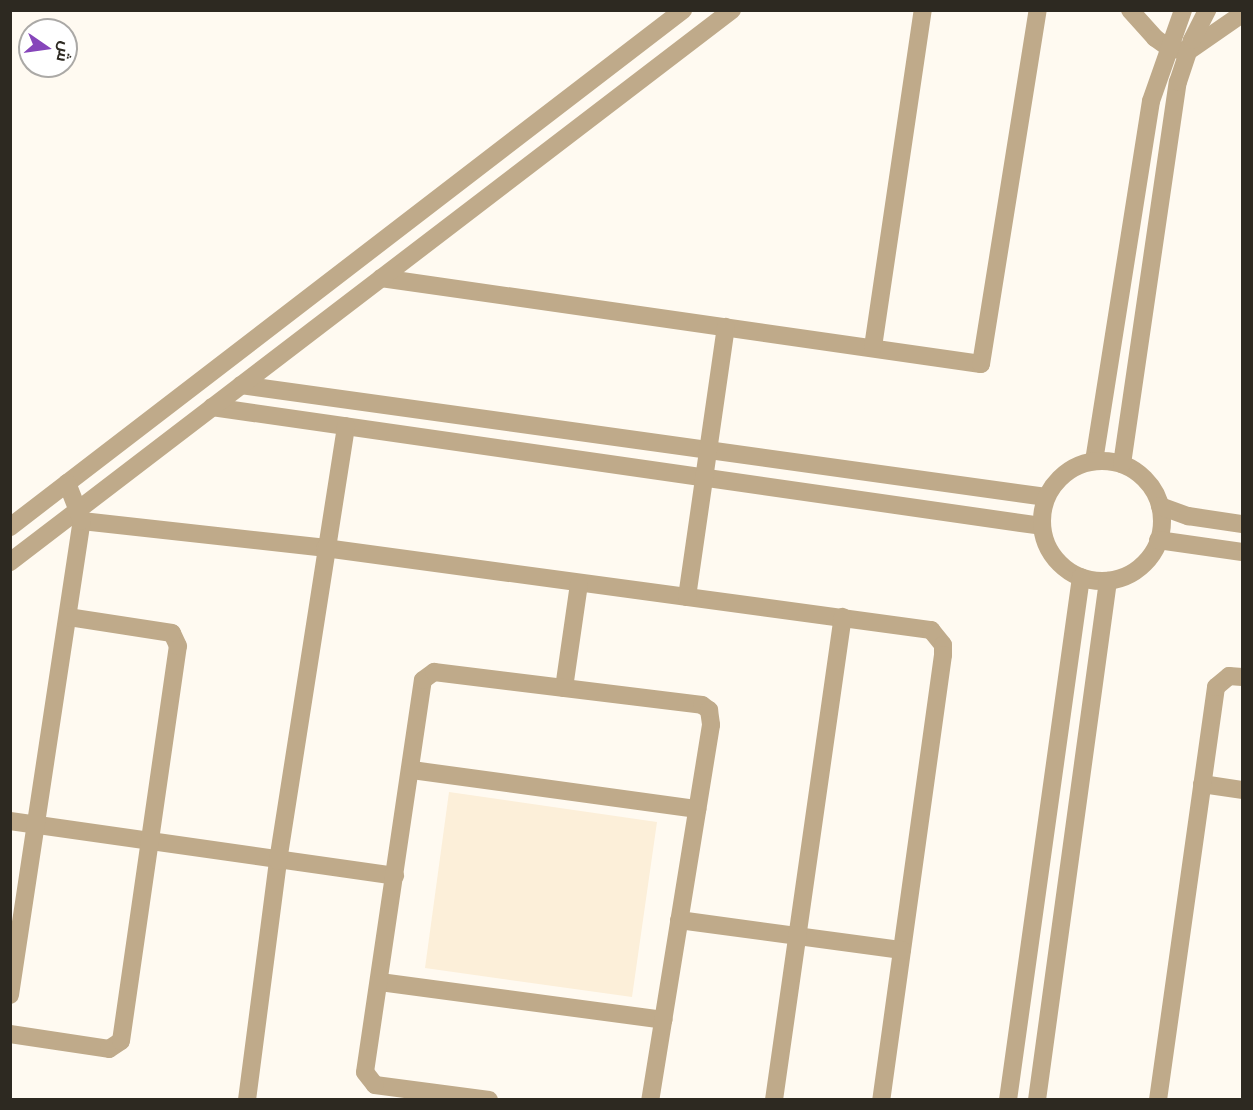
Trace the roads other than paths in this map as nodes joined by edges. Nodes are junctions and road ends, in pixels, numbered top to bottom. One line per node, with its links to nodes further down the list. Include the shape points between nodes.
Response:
1 (683, 10): 21 (street)
2 (732, 10): 11 (street)
3 (923, 10): 13 (street)
4 (1038, 10): 13 (street, via 981,364)
5 (1130, 10): 9 (street, via 1146,30)
6 (1183, 10): 9 (street)
7 (1207, 10): 10 (street)
8 (1242, 14): 10 (street)
9 (1168, 47): 10 (street); 18 (street, via 1151,101)
10 (1187, 51): 19 (street, via 1174,106)
11 (381, 278): 12 (street); 14 (street)
12 (726, 327): 13 (street); 17 (street)
13 (873, 347)
14 (242, 385): 15 (street); 17 (street)
15 (212, 407): 16 (street); 24 (street)
16 (346, 426): 20 (street); 29 (street)
17 (708, 450): 20 (street); 22 (street)
18 (1094, 461): 19 (street); 22 (street, via 1070,470)
19 (1122, 464): 23 (street, via 1146,481)
20 (704, 478): 26 (street); 35 (street)
21 (67, 483): 24 (street); 27 (street)
22 (1047, 497): 26 (street)
23 (1160, 506): 25 (street, via 1188,516); 28 (street)
24 (80, 515): 29 (street); 31 (street); 36 (street)
25 (1242, 524)
26 (1042, 526): 32 (street, via 1051,552 1069,572)
27 (10, 527)
28 (1158, 540): 30 (street); 33 (street, via 1144,563)
29 (326, 548): 34 (street); 47 (street)
30 (1242, 552)
31 (10, 562)
32 (1082, 577): 33 (street); 62 (street)
33 (1108, 581): 63 (street)
34 (579, 584): 35 (street); 39 (street)
35 (687, 597): 37 (street)
36 (69, 617): 45 (street); 46 (street, via 172,633 178,641)
37 (843, 617): 50 (street); 51 (street, via 931,630 943,645)
38 (1242, 677): 41 (street, via 1223,678 1216,687)
39 (564, 688): 40 (street, via 441,672 428,674 423,680); 43 (street, via 702,705 709,710 712,717)
40 (412, 770): 43 (street); 48 (street)
41 (1202, 784): 42 (street); 57 (street)
42 (1242, 790)
43 (697, 809): 49 (street)
44 (10, 821): 45 (street)
45 (37, 824): 46 (street); 53 (street)
46 (150, 841): 47 (street); 55 (street, via 121,1041 109,1049)
47 (278, 861): 48 (street); 58 (street)
48 (395, 876): 52 (street)
49 (679, 920): 50 (street); 54 (street)
50 (797, 936): 51 (street); 61 (street)
51 (902, 950): 56 (street)
52 (380, 981): 54 (street); 59 (street, via 365,1072 369,1080 375,1085)
53 (10, 994)
54 (663, 1020): 60 (street)
55 (10, 1034)
56 (886, 1099)
57 (1160, 1099)
58 (247, 1100)
59 (489, 1100)
60 (650, 1100)
61 (774, 1100)
62 (1008, 1100)
63 (1037, 1100)

